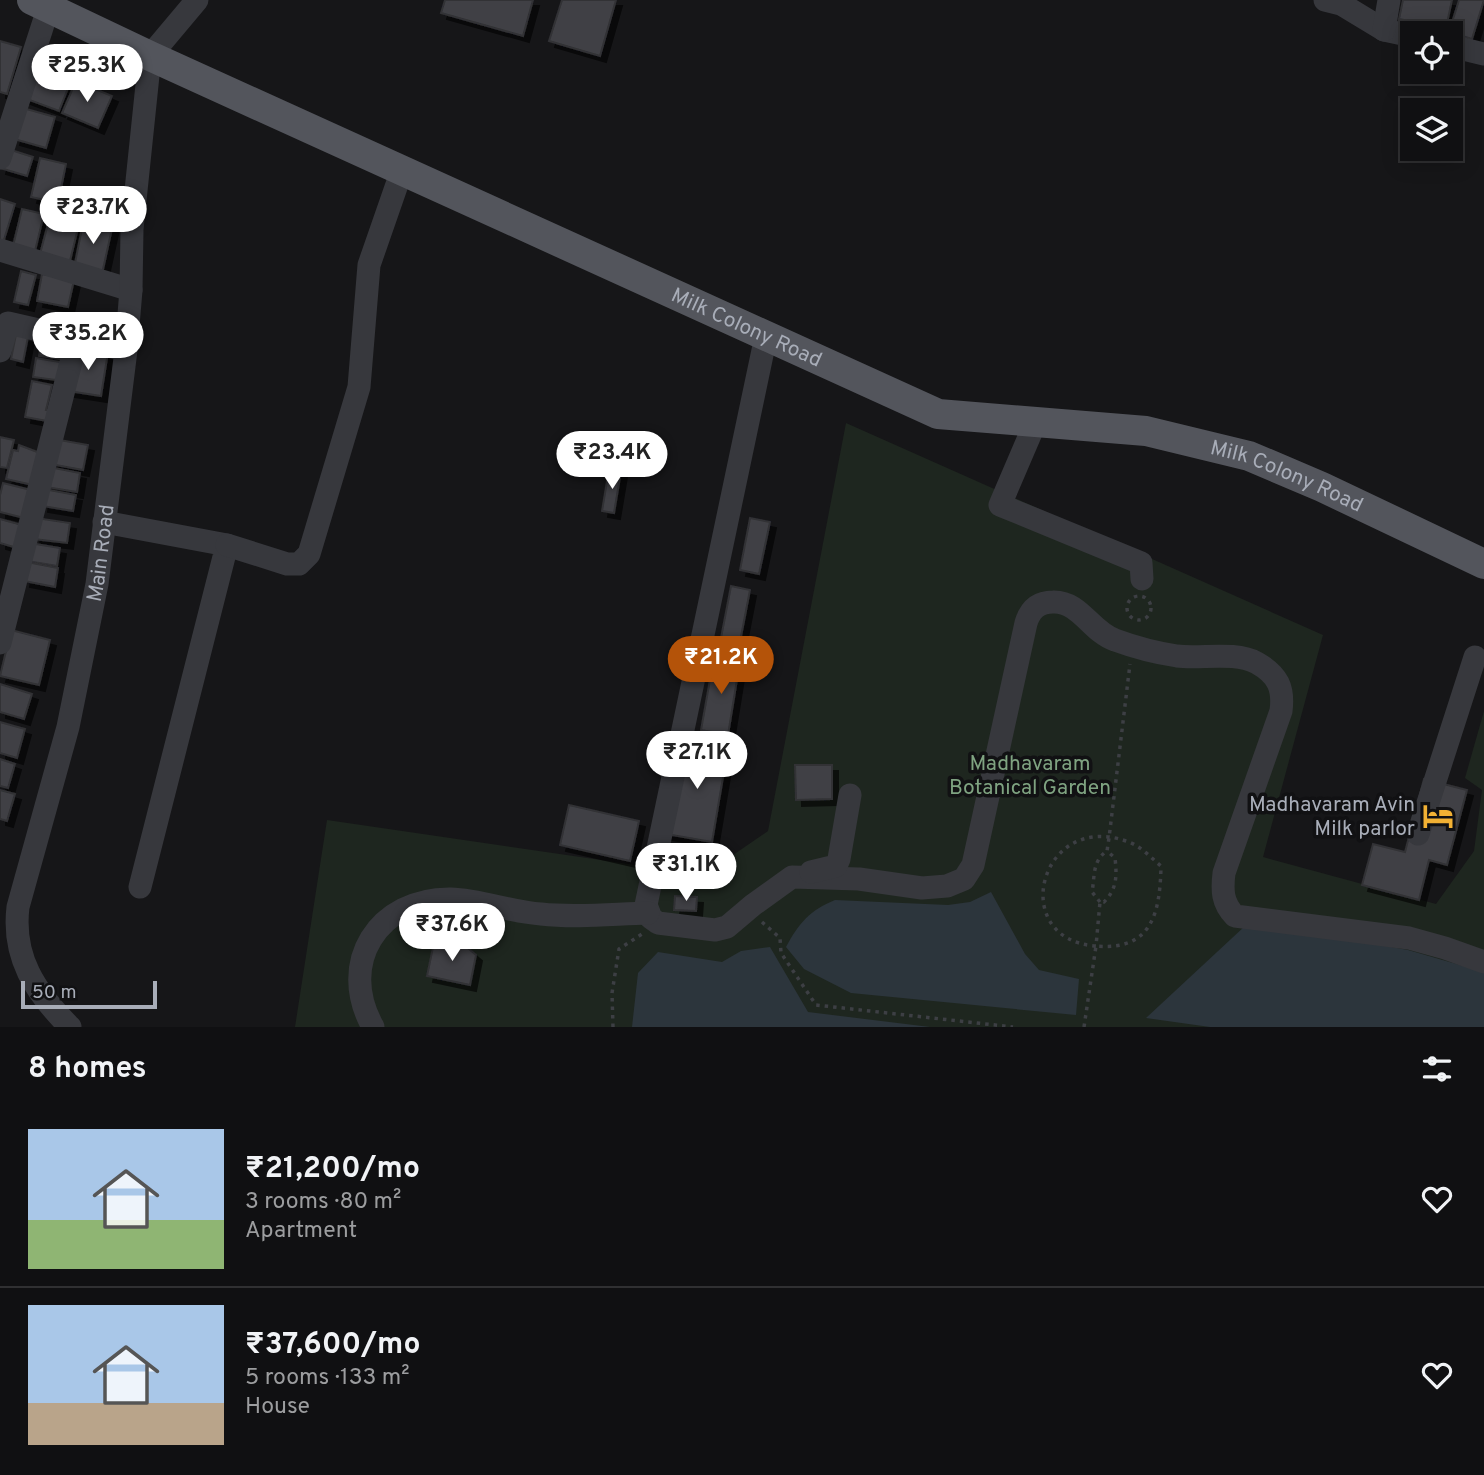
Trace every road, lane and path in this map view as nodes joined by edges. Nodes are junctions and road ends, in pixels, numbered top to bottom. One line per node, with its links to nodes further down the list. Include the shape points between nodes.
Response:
1 (197, 0): 9 (street)
2 (1325, 0): 5 (street, via 1341,4)
3 (1389, 0): 5 (street)
4 (40, 4): 9 (main road, Milk Colony Road); 10 (street)
5 (1384, 30): 6 (street)
6 (1400, 33)
7 (1463, 49): 8 (street)
8 (1484, 54)
9 (150, 56): 11 (main road, Milk Colony Road); 13 (street, Main Road, via 132,229)
10 (0, 158)
11 (402, 170): 14 (main road, Milk Colony Road); 20 (street, via 369,265 359,387 309,554 299,564 287,564)
12 (0, 250): 13 (street)
13 (131, 290): 16 (street, Main Road)
14 (766, 336): 18 (main road, Milk Colony Road, via 937,414); 36 (street, via 646,905)
15 (77, 338): 16 (street); 17 (street, via 8,323); 24 (street)
16 (126, 350): 19 (street, Main Road)
17 (0, 351)
18 (1036, 421): 21 (main road, Milk Colony Road, via 1146,431 1249,456); 22 (street, via 1000,505 1141,563)
19 (104, 522): 20 (street); 40 (street, Main Road, via 97,584 68,727 15,928 31,977)
20 (228, 545): 32 (street)
21 (1484, 564)
22 (1142, 579)
23 (1135, 620): 23 (path, via 1142,620 1151,610 1140,595 1126,606)
24 (0, 643)
25 (1132, 645): 29 (path); 31 (street, via 1106,636 1065,604 1052,602 1030,611 973,865 964,879 922,888 859,879); 39 (street, via 1178,656 1254,661 1279,682 1281,711 1224,873 1225,901 1235,915 1409,938)
26 (1475, 657): 28 (street)
27 (850, 795): 31 (street, via 836,866)
28 (1418, 834)
29 (1109, 838): 30 (path); 37 (path, via 1083,838 1062,850 1047,873 1044,891 1044,908 1061,936); 37 (path, via 1133,844 1161,866 1161,889 1150,928 1116,948)
30 (1107, 851): 33 (path, via 1098,857 1095,867 1092,892); 33 (path, via 1115,859 1116,883 1114,892)
31 (792, 877): 35 (street)
32 (140, 887)
33 (1100, 902): 37 (path)
34 (496, 907): 36 (street, via 542,915); 38 (path, via 494,919); 41 (street, via 451,899 434,901 415,905 377,929 359,967 358,989)
35 (747, 909): 36 (street, via 727,927 715,930); 43 (path, via 780,938 781,953 816,1005)
36 (653, 918): 42 (path, via 619,948 612,993)
37 (1096, 946): 44 (path)
38 (475, 948)
39 (1484, 962)
40 (70, 1027)
41 (373, 1027)
42 (613, 1027)
43 (1013, 1027)
44 (1084, 1027)

